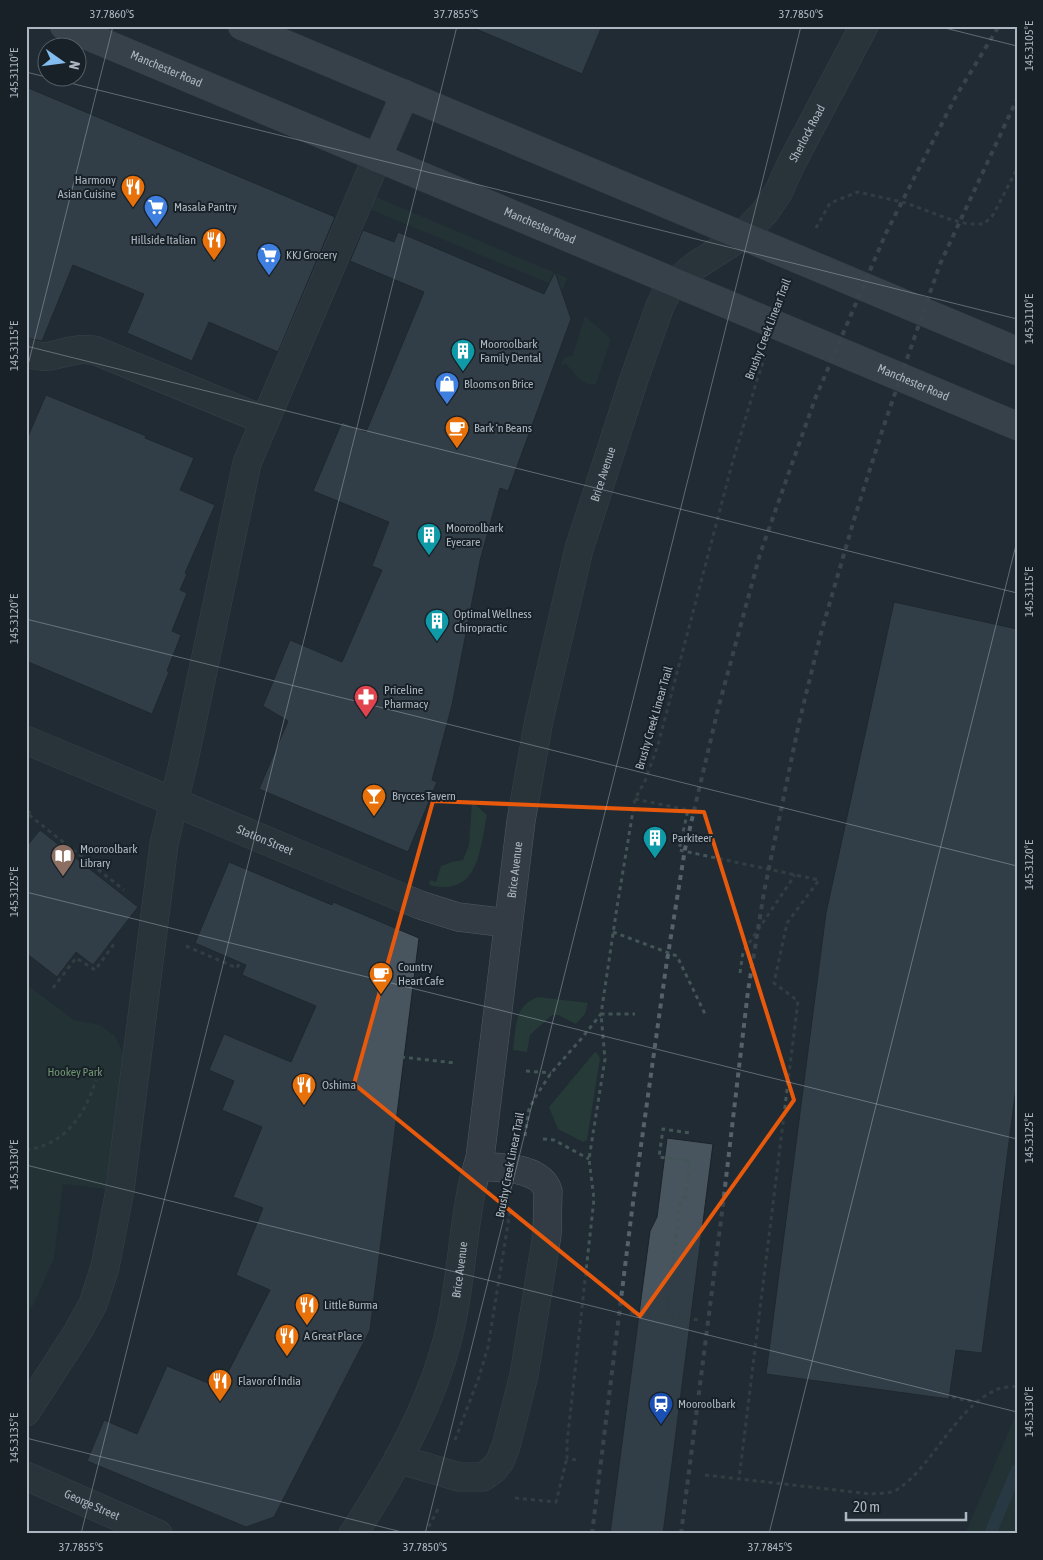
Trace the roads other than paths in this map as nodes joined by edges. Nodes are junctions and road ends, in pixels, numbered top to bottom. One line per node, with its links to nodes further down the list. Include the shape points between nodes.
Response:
1 (64, 26): 5 (main road, Manchester Road)
2 (242, 26): 4 (main road)
3 (864, 26): 6 (street, Sherlock Road, via 779,191 765,212)
4 (405, 94): 5 (main road); 6 (main road)
5 (376, 158): 7 (main road, Manchester Road); 10 (street)
6 (742, 236): 7 (street, Brice Avenue); 8 (main road)
7 (676, 282): 11 (main road, Manchester Road); 14 (street, Brice Avenue, via 655,318 579,549 538,729 521,821)
8 (1017, 351)
9 (26, 353): 10 (street, via 40,357 94,350)
10 (264, 420): 13 (street, via 247,463)
11 (1017, 426)
12 (26, 740): 13 (street, Station Street)
13 (174, 801): 14 (street, Station Street, via 443,913 477,921); 16 (street, via 164,844 120,1190 105,1267 93,1304)
14 (508, 923): 15 (street, Brice Avenue)
15 (478, 1166): 17 (street, Brice Avenue, via 470,1195 450,1330 437,1374); 17 (street, via 540,1177 546,1185 549,1203 547,1235 524,1375 506,1446 494,1469 478,1478)
16 (26, 1412)
17 (398, 1459): 20 (street, Brice Avenue)
18 (26, 1476): 19 (street, George Street)
19 (158, 1534)
20 (353, 1534)

